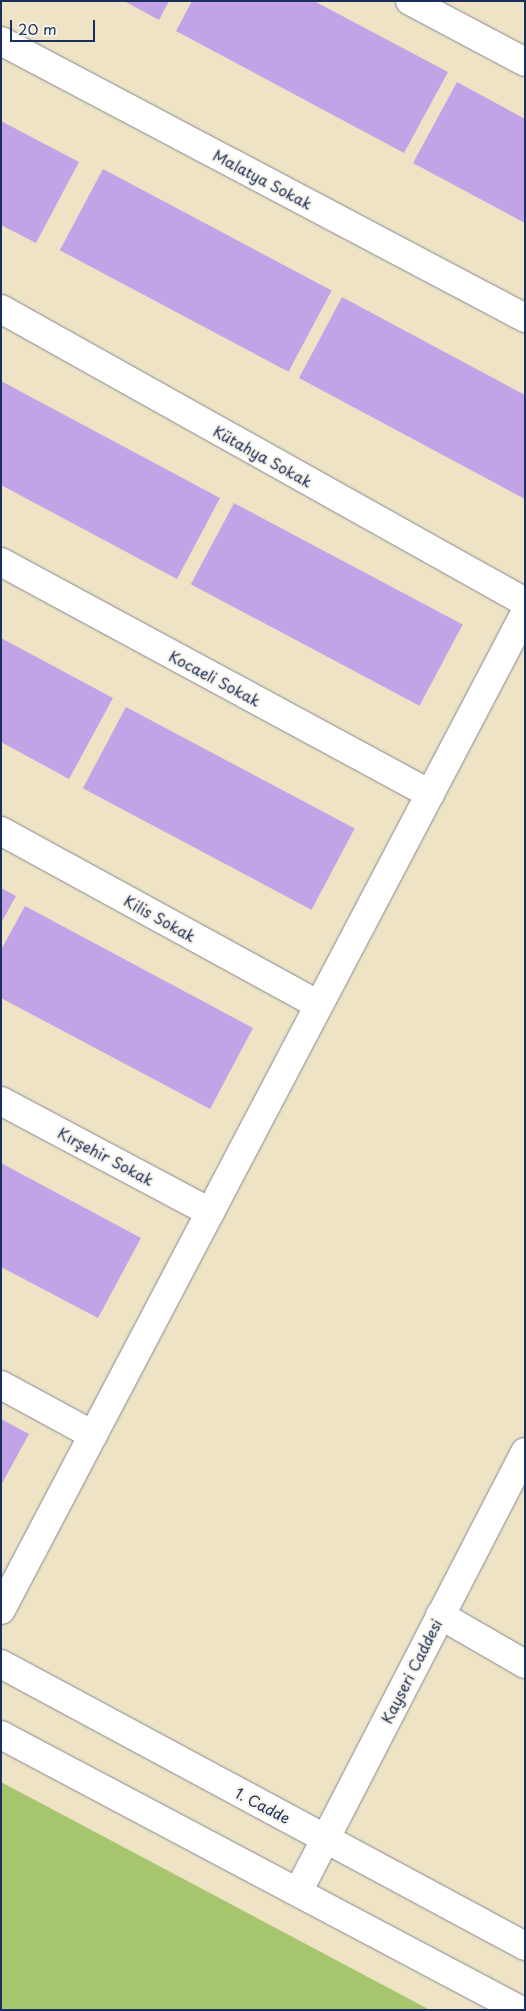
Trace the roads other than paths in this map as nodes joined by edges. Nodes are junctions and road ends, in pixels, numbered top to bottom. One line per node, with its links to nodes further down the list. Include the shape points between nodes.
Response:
1 (410, 1): 3 (street)
2 (1, 41): 5 (street, Malatya Sokak)
3 (525, 62)
4 (1, 309): 7 (street, Kütahya Sokak)
5 (525, 318)
6 (1, 562): 9 (street, Kocaeli Sokak)
7 (525, 602)
8 (525, 613): 9 (street)
9 (430, 794): 11 (street)
10 (1, 831): 11 (street, Kilis Sokak)
11 (319, 1005): 13 (street)
12 (1, 1101): 13 (street, Kırşehir Sokak)
13 (210, 1212): 15 (street)
14 (1, 1385): 15 (street)
15 (93, 1435): 17 (street)
16 (525, 1452): 18 (street, Kayseri Caddesi)
17 (1, 1610)
18 (440, 1616): 20 (street); 22 (street, Kayseri Caddesi)
19 (1, 1664): 22 (street, 1. Cadde)
20 (525, 1664)
21 (1, 1735): 23 (street)
22 (324, 1838): 23 (street, Kayseri Caddesi); 24 (street, 1. Cadde)
23 (298, 1892): 25 (street)
24 (525, 1946)
25 (520, 2010)

